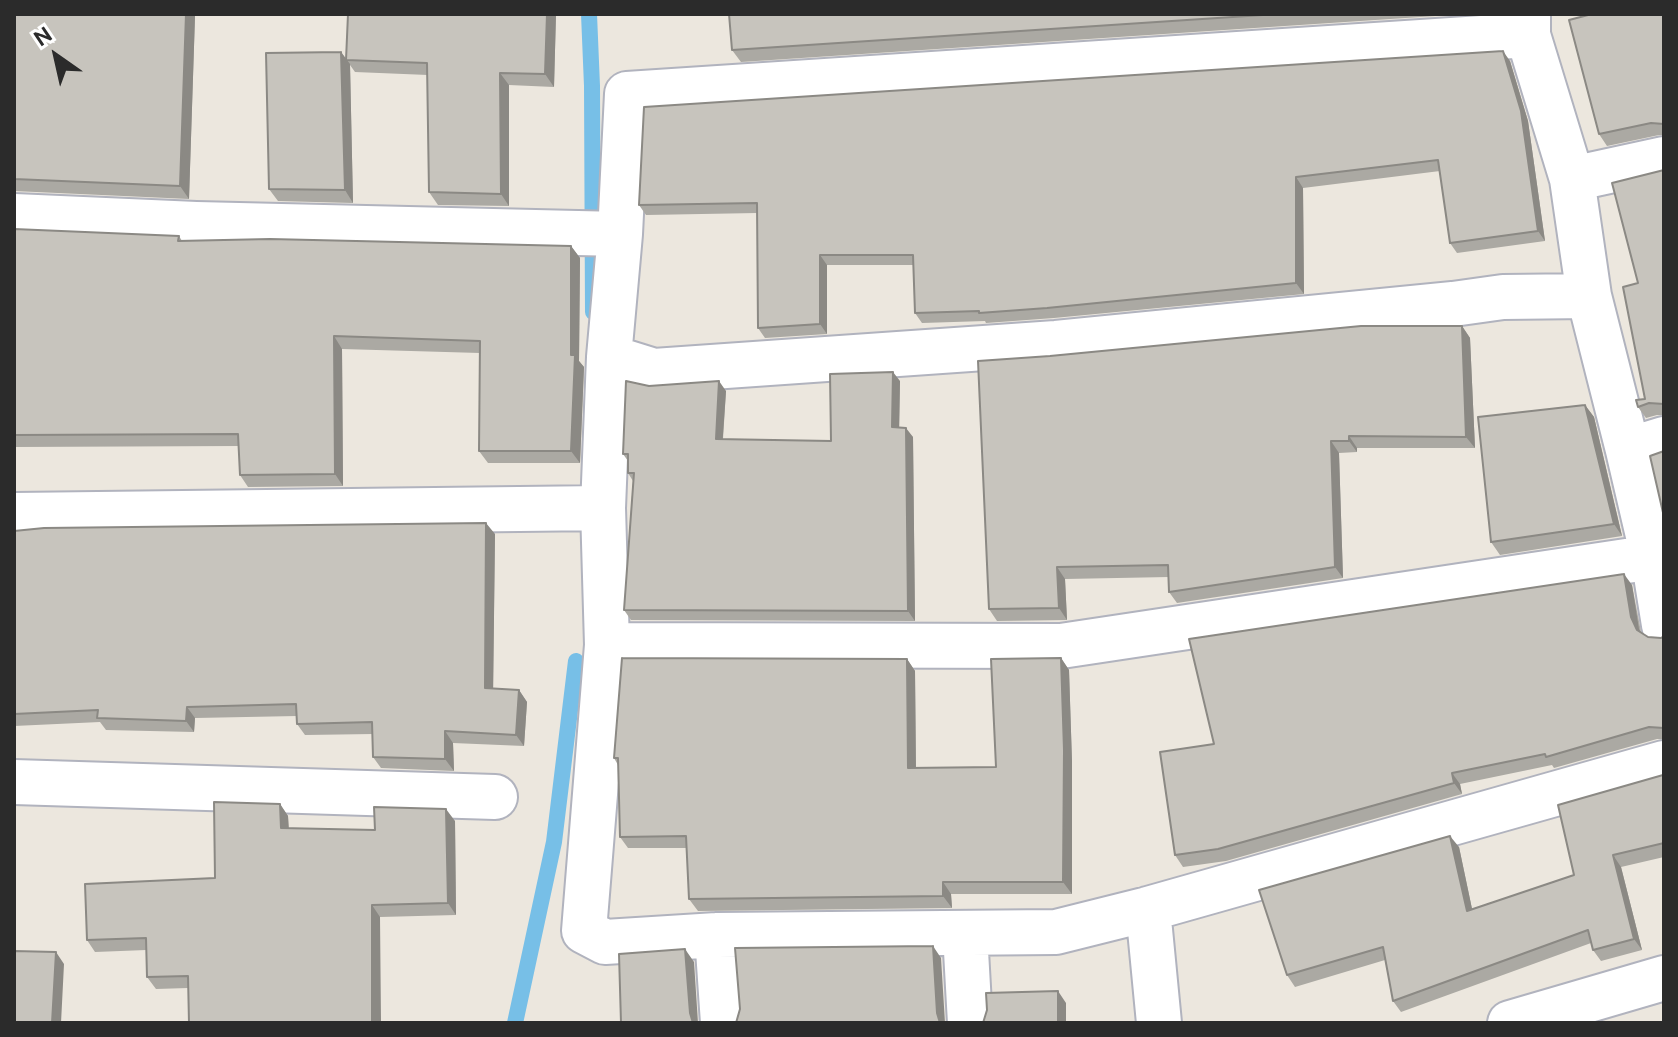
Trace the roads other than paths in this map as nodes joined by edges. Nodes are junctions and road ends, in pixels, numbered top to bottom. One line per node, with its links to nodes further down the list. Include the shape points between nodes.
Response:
1 (1528, 24): 3 (street); 5 (street, via 627,94)
2 (1664, 159): 3 (street)
3 (1572, 179): 6 (street)
4 (14, 216): 5 (street)
5 (620, 234): 7 (street)
6 (1589, 296): 7 (street, via 1503,297 1056,343 654,371); 8 (street)
7 (609, 357): 9 (street)
8 (1646, 445): 11 (street)
9 (603, 508): 10 (street); 13 (street)
10 (14, 515)
11 (1653, 557): 12 (street); 13 (street, via 1061,646)
12 (1664, 625)
13 (607, 645): 19 (street, via 584,931 605,942)
14 (1664, 763): 17 (street)
15 (14, 782): 16 (street)
16 (495, 797)
17 (1148, 909): 18 (street, via 1056,932); 23 (street)
18 (965, 933): 19 (street); 22 (street)
19 (717, 935): 21 (street)
20 (1664, 978): 24 (street)
21 (723, 1023)
22 (970, 1023)
23 (1159, 1023)
24 (1510, 1023)

